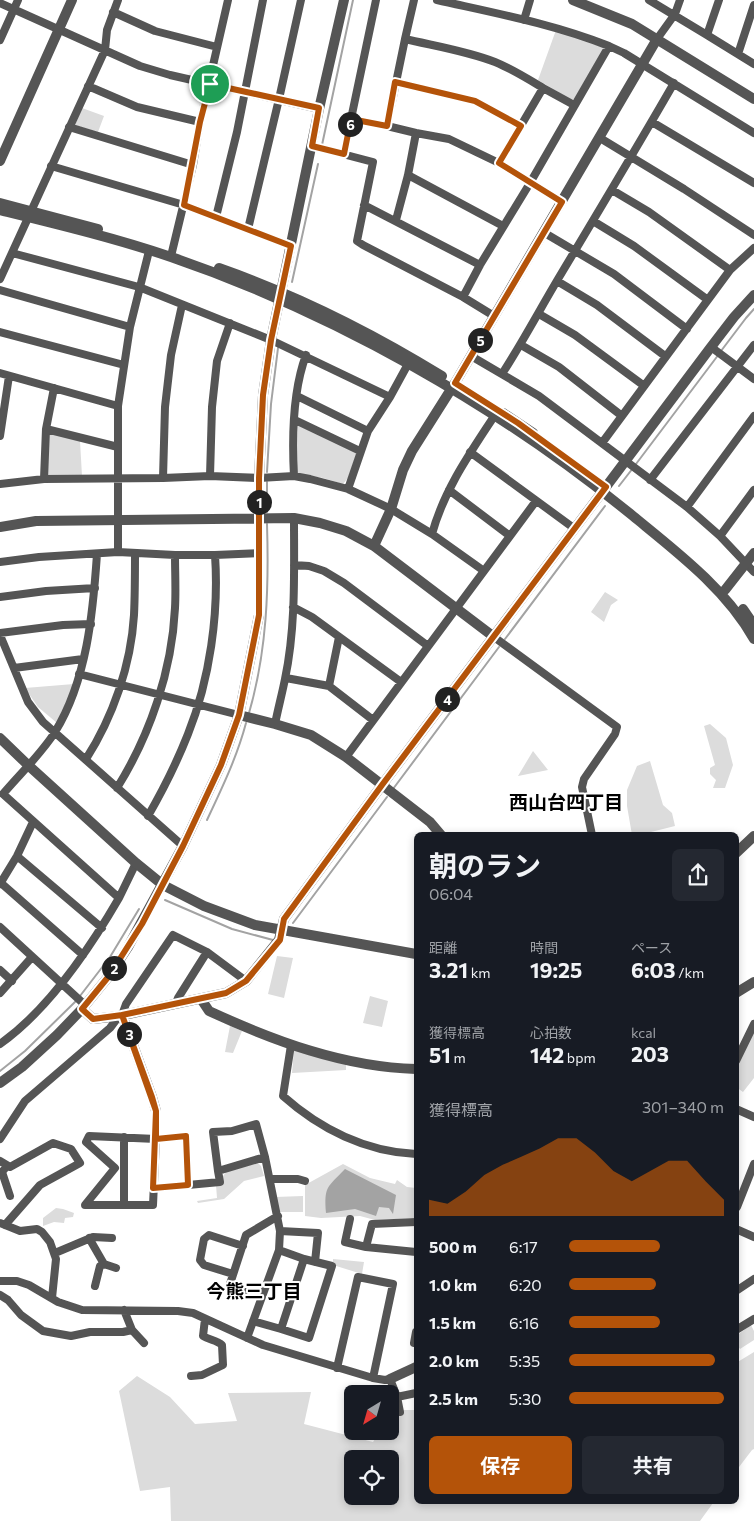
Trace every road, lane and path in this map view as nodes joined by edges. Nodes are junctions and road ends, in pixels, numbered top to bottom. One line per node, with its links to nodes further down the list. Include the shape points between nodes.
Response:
1 (18, 0): 19 (street)
2 (72, 0): 23 (street)
3 (118, 0): 20 (street)
4 (218, 0): 16 (street)
5 (264, 0): 39 (street)
6 (301, 0): 40 (street)
7 (344, 0): 43 (street)
8 (376, 0): 44 (street)
9 (414, 0): 25 (street)
10 (437, 0): 22 (street)
11 (530, 0): 22 (street)
12 (573, 0): 26 (street, via 632,24)
13 (649, 0): 21 (street)
14 (680, 0): 21 (street)
15 (719, 0): 24 (street)
16 (228, 1): 29 (street)
17 (0, 3): 19 (street)
18 (754, 5): 31 (street)
19 (14, 10): 23 (street); 27 (street)
20 (113, 12): 29 (street, via 155,31); 30 (street)
21 (675, 14): 24 (street); 26 (street)
22 (524, 20): 28 (street, via 580,34)
23 (59, 29): 30 (street); 55 (street)
24 (707, 35): 31 (street)
25 (405, 39): 34 (street); 38 (street, via 475,55 508,67)
26 (658, 39): 32 (street); 41 (street)
27 (0, 40)
28 (609, 46): 32 (street); 42 (street)
29 (217, 47): 36 (street)
30 (104, 50): 36 (street, via 140,66); 37 (street)
31 (738, 54): 33 (street)
32 (642, 64): 35 (street); 52 (street)
33 (754, 64)
34 (395, 82): 47 (street); 48 (street, via 475,101)
35 (674, 83): 46 (street); 51 (street)
36 (210, 84): 39 (street); 45 (street)
37 (88, 86): 45 (street, via 137,106); 49 (street)
38 (543, 88): 42 (street); 48 (street)
39 (245, 92): 40 (street); 70 (street)
40 (280, 99): 43 (street); 74 (street)
41 (754, 99)
42 (574, 105): 61 (street)
43 (319, 108): 53 (street)
44 (351, 119): 47 (street); 54 (street)
45 (200, 122): 58 (street)
46 (652, 122): 56 (street); 62 (street)
47 (387, 126): 50 (street)
48 (521, 126): 57 (street)
49 (69, 127): 58 (street); 59 (street)
50 (416, 133): 57 (street, via 449,139); 60 (street)
51 (754, 133)
52 (600, 138): 56 (street); 64 (street)
53 (312, 146): 54 (street); 77 (street)
54 (344, 154): 67 (street, via 373,162)
55 (1, 157)
56 (632, 157): 63 (street); 76 (street)
57 (499, 163): 61 (street)
58 (193, 165): 66 (street)
59 (51, 166): 66 (street); 69 (street)
60 (408, 175): 71 (street); 73 (street)
61 (530, 183): 64 (street); 73 (street)
62 (754, 183)
63 (612, 190): 72 (street); 84 (street, via 649,212)
64 (562, 202): 75 (street)
65 (0, 203): 69 (street)
66 (184, 205): 70 (street); 82 (street)
67 (364, 205): 71 (street); 91 (street, via 357,241)
68 (0, 210): 69 (street)
69 (30, 214): 79 (street); 81 (street); 82 (street, via 86,225)
70 (216, 217): 74 (street)
71 (396, 220): 83 (street)
72 (593, 221): 80 (street); 92 (street, via 634,246)
73 (504, 226): 83 (street)
74 (248, 229): 77 (street)
75 (543, 232): 80 (street); 95 (street)
76 (754, 235)
77 (291, 246): 90 (street)
78 (754, 248): 84 (street)
79 (150, 250): 87 (street); 90 (street)
80 (575, 251): 86 (street); 98 (street, via 614,274)
81 (12, 252): 85 (street); 87 (street)
82 (172, 252): 90 (street, via 234,274)
83 (480, 265): 91 (street)
84 (730, 270): 92 (street)
85 (0, 279)
86 (556, 281): 94 (street); 106 (street, via 597,305)
87 (139, 287): 93 (street); 97 (street)
88 (0, 290): 97 (street)
89 (754, 295): 103 (street, via 734,317)
90 (281, 297): 100 (street); 107 (street); 115 (street, via 383,342)
91 (463, 297): 95 (street)
92 (708, 300): 98 (street)
93 (182, 305): 96 (street); 136 (street, via 165,407)
94 (539, 314): 101 (street); 114 (street, via 575,335)
95 (494, 316): 105 (street)
96 (230, 323): 100 (street); 132 (street, via 217,362)
97 (130, 327): 108 (street)
98 (687, 329): 106 (street)
99 (0, 332): 108 (street)
100 (271, 340): 104 (street); 137 (street, via 263,395)
101 (521, 345): 111 (street); 121 (street, via 559,367)
102 (754, 345): 109 (street)
103 (716, 351): 109 (street); 131 (street)
104 (306, 355): 117 (street); 118 (street)
105 (471, 356): 111 (street); 115 (street)
106 (665, 356): 114 (street)
107 (408, 364): 115 (street); 118 (street)
108 (124, 365): 119 (street)
109 (737, 366): 113 (street); 139 (street)
110 (0, 373): 112 (street)
111 (502, 374): 127 (street, via 539,396)
112 (9, 376): 116 (street); 126 (street)
113 (754, 379)
114 (644, 385): 121 (street)
115 (453, 386): 120 (street); 142 (street, via 518,423); 147 (street, via 412,451)
116 (54, 388): 119 (street); 124 (street)
117 (297, 396): 123 (street); 125 (street)
118 (390, 397): 125 (street)
119 (118, 406): 128 (street)
120 (495, 415): 130 (street); 142 (street)
121 (622, 416): 127 (street)
122 (754, 416): 146 (street)
123 (295, 420): 129 (street); 133 (street)
124 (46, 429): 128 (street); 138 (street)
125 (368, 431): 129 (street)
126 (0, 436)
127 (602, 443): 131 (street)
128 (118, 447): 135 (street)
129 (360, 451): 141 (street)
130 (470, 452): 143 (street); 145 (street)
131 (631, 466): 139 (street); 142 (street)
132 (210, 476): 136 (street); 137 (street)
133 (294, 476): 137 (street); 141 (street)
134 (0, 478): 140 (street)
135 (118, 478): 136 (street); 138 (street); 150 (street)
136 (163, 478)
137 (259, 478): 148 (street)
138 (44, 479): 140 (street)
139 (650, 480): 146 (street)
140 (0, 484)
141 (348, 489): 147 (street)
142 (604, 489): 152 (street); 170 (street, via 669,539); 179 (street, via 722,595)
143 (448, 490): 153 (street); 154 (street)
144 (754, 490): 155 (street)
145 (536, 501): 152 (street); 154 (street)
146 (687, 507): 155 (street)
147 (391, 509): 153 (street); 156 (street)
148 (259, 518): 149 (street); 150 (street); 159 (street)
149 (294, 518): 156 (street, via 346,531); 166 (street)
150 (118, 520): 151 (street, via 36,521); 157 (street)
151 (0, 527)
152 (574, 529): 177 (street)
153 (432, 534): 167 (street)
154 (510, 536): 167 (street)
155 (720, 536): 165 (street)
156 (374, 546): 173 (street)
157 (118, 552): 158 (street); 161 (street)
158 (135, 553): 162 (street); 186 (street, via 134,616)
159 (259, 553): 163 (street); 190 (street, via 259,615)
160 (754, 553): 165 (street)
161 (97, 554): 164 (street); 169 (street)
162 (175, 554): 163 (street); 188 (street, via 175,609)
163 (215, 555): 189 (street, via 213,629)
164 (0, 562)
165 (746, 564): 168 (street); 170 (street)
166 (294, 565): 172 (street); 180 (street, via 324,571 344,583)
167 (484, 571): 173 (street)
168 (754, 572)
169 (95, 588): 171 (street); 174 (street)
170 (725, 590): 175 (street)
171 (0, 597)
172 (293, 607): 178 (street); 184 (street)
173 (457, 608): 177 (street); 180 (street)
174 (91, 624): 176 (street); 181 (street)
175 (754, 626)
176 (0, 634): 182 (street)
177 (494, 636): 198 (street); 204 (street, via 617,726 582,787)
178 (339, 637): 185 (street); 187 (street)
179 (754, 639)
180 (428, 646): 185 (street)
181 (83, 659): 182 (street); 183 (street)
182 (14, 668): 193 (street, via 28,702)
183 (79, 674): 186 (street); 193 (street)
184 (286, 678): 187 (street); 192 (street)
185 (401, 682): 191 (street)
186 (121, 685): 188 (street); 196 (street, via 102,733)
187 (329, 686): 191 (street)
188 (160, 696): 189 (street); 199 (street, via 128,771)
189 (197, 705): 190 (street); 201 (street, via 188,734)
190 (239, 715): 192 (street); 206 (street, via 221,765)
191 (373, 720): 195 (street)
192 (274, 724): 195 (street, via 311,735)
193 (54, 733): 196 (street); 197 (street)
194 (0, 738): 197 (street)
195 (346, 757): 198 (street)
196 (86, 759): 199 (street)
197 (28, 765): 200 (street); 209 (street)
198 (382, 785): 203 (street); 215 (street, via 284,919)
199 (117, 788): 201 (street)
200 (1, 794): 202 (street)
201 (148, 816): 206 (street)
202 (33, 822): 208 (street); 212 (street)
203 (438, 832)
204 (591, 832)
205 (754, 836): 207 (street)
206 (183, 846): 211 (street)
207 (739, 850)
208 (17, 856): 210 (street); 214 (street)
209 (136, 863): 211 (street); 212 (street)
210 (1, 883): 218 (street)
211 (163, 885): 215 (street, via 236,919); 228 (street, via 109,976)
212 (119, 898): 214 (street)
213 (0, 927): 219 (street)
214 (102, 928): 218 (street)
215 (282, 931): 217 (street); 222 (street, via 280,940)
216 (207, 952): 222 (street); 229 (street); 230 (street, via 173,935)
217 (414, 954)
218 (84, 955): 224 (street)
219 (32, 957): 221 (street); 224 (street)
220 (0, 970): 221 (street)
221 (12, 981): 226 (street)
222 (246, 981): 227 (street, via 226,993)
223 (754, 982): 225 (street)
224 (61, 983): 228 (street); 232 (street, via 38,1010)
225 (739, 991)
226 (0, 994)
227 (201, 999): 229 (street); 233 (street, via 210,1011)
228 (80, 1003): 230 (street, via 93,1019); 236 (street, via 57,1035)
229 (176, 1003): 230 (street)
230 (120, 1016): 240 (street, via 25,1101); 241 (street, via 152,1097 156,1111)
231 (754, 1024): 234 (street)
232 (0, 1044)
233 (291, 1045): 235 (street, via 349,1061); 242 (street, via 284,1096 317,1123 345,1137 378,1149)
234 (739, 1055)
235 (414, 1069)
236 (0, 1083)
237 (739, 1113): 238 (street)
238 (754, 1117)
239 (124, 1137): 241 (street); 247 (street, via 89,1136 86,1142); 248 (street)
240 (0, 1139)
241 (156, 1139): 252 (street, via 186,1136); 253 (street)
242 (414, 1154)
243 (265, 1158): 249 (street); 249 (street, via 256,1124 232,1131 212,1132); 250 (street)
244 (0, 1161): 246 (street)
245 (754, 1164): 255 (street)
246 (7, 1166): 254 (street, via 2,1172); 260 (street, via 53,1143 71,1148 80,1163 40,1185)
247 (114, 1168): 248 (street); 256 (street, via 85,1205)
248 (123, 1169): 256 (street)
249 (218, 1171): 252 (street, via 220,1182)
250 (270, 1179): 251 (street); 257 (street)
251 (305, 1181)
252 (188, 1185): 253 (street)
253 (153, 1188): 256 (street, via 152,1205)
254 (10, 1196)
255 (739, 1202)
256 (124, 1205)
257 (278, 1216): 262 (street); 266 (street, via 246,1235)
258 (350, 1219): 267 (street, via 345,1242)
259 (414, 1222): 267 (street, via 372,1224)
260 (3, 1224): 269 (street, via 20,1231 42,1232)
261 (739, 1230): 263 (street)
262 (280, 1231): 268 (street); 272 (street, via 318,1233)
263 (754, 1236)
264 (89, 1238): 265 (street); 269 (street); 273 (street)
265 (112, 1238)
266 (243, 1246): 275 (street); 275 (street, via 209,1235 204,1239 200,1260 204,1265)
267 (366, 1246): 270 (street)
268 (279, 1250): 271 (street); 281 (street)
269 (55, 1253): 282 (street)
270 (414, 1253)
271 (304, 1259): 272 (street); 288 (street)
272 (315, 1262): 288 (street, via 332,1266 309,1338)
273 (104, 1264): 274 (street); 278 (street, via 100,1266)
274 (116, 1268)
275 (233, 1274): 281 (street, via 229,1287)
276 (754, 1279): 279 (street)
277 (0, 1281): 282 (street, via 29,1285)
278 (95, 1286)
279 (739, 1288)
280 (0, 1295): 289 (street, via 43,1331 72,1336)
281 (260, 1297): 286 (street)
282 (52, 1298): 283 (street, via 82,1310)
283 (124, 1310): 284 (street, via 178,1311); 289 (street)
284 (205, 1319): 290 (street); 294 (street, via 203,1336 222,1345 223,1365 202,1375)
285 (754, 1319): 287 (street)
286 (253, 1321): 288 (street); 290 (street)
287 (739, 1328)
288 (281, 1329)
289 (132, 1330): 291 (street)
290 (247, 1338): 292 (street)
291 (144, 1343)
292 (337, 1368): 295 (street); 295 (street, via 358,1277 393,1284)
293 (414, 1368): 296 (street)
294 (191, 1376)
295 (373, 1378): 296 (street)
296 (390, 1379): 297 (street)
297 (392, 1385)
298 (414, 1393): 299 (street)
299 (399, 1396)
300 (399, 1407): 301 (street)
301 (400, 1412)

